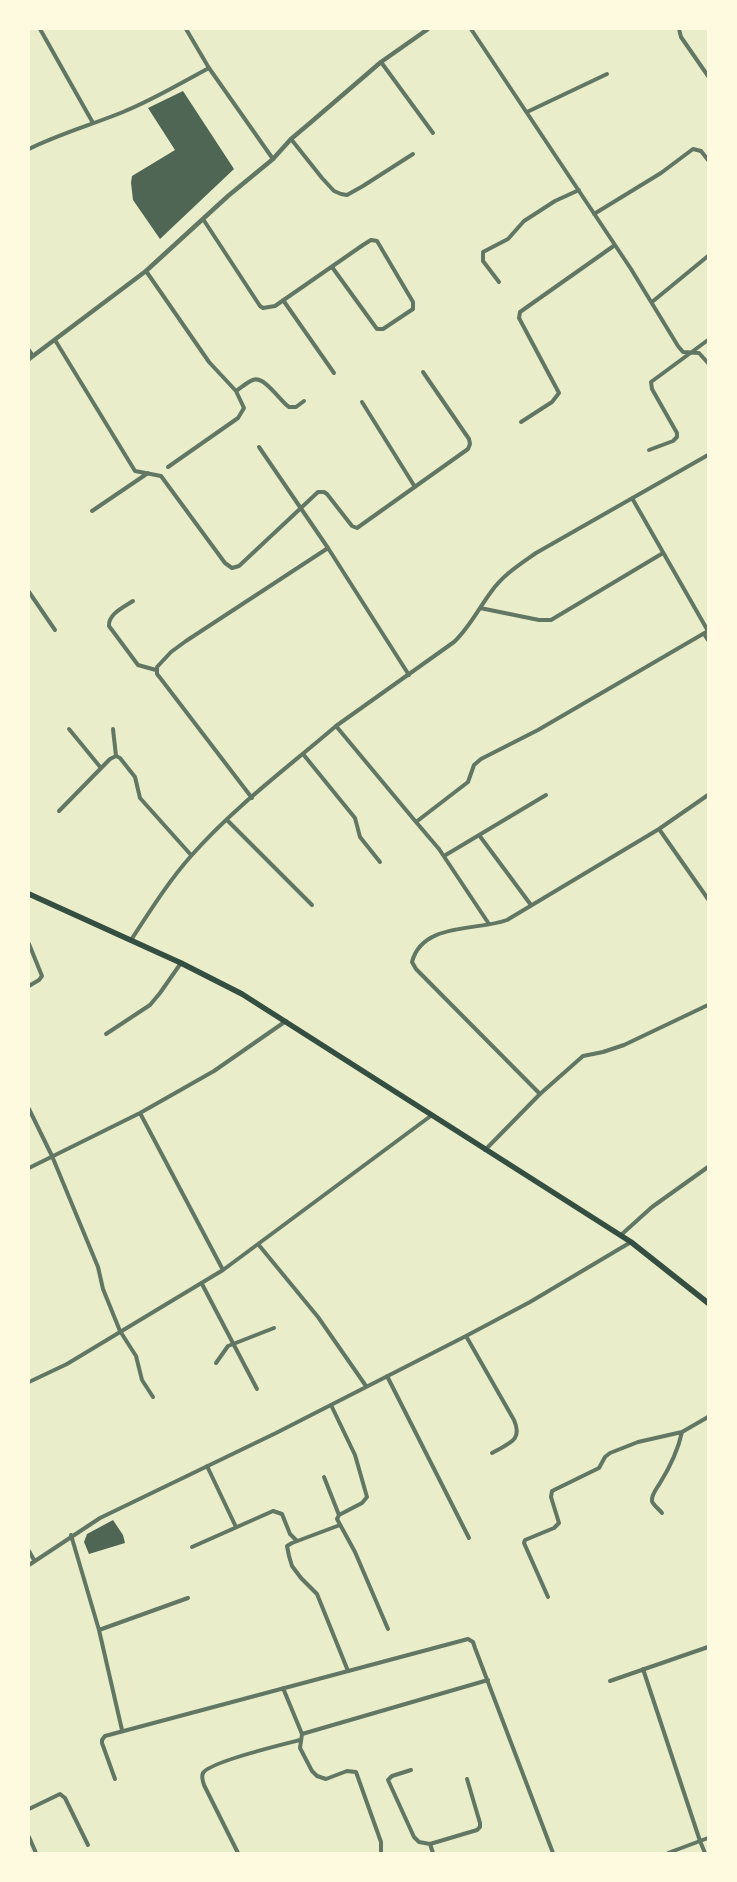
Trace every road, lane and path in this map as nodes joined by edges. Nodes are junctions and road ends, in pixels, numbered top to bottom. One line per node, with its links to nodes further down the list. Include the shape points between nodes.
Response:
1 (40, 29): 11 (street)
2 (186, 29): 7 (street)
3 (427, 29): 6 (street)
4 (471, 29): 10 (street)
5 (680, 29): 9 (street, via 681,37)
6 (381, 62): 12 (street); 13 (street)
7 (209, 68): 11 (street, via 154,98); 16 (street)
8 (607, 74): 10 (street)
9 (708, 76)
10 (527, 112): 18 (street)
11 (94, 123): 14 (street)
12 (434, 133)
13 (291, 139): 15 (street, via 334,191 347,195); 16 (street)
14 (29, 149)
15 (413, 154)
16 (273, 159): 20 (street)
17 (708, 160): 19 (street, via 702,151 693,149)
18 (579, 190): 19 (street); 25 (street, via 544,208 524,221 508,239 483,252 484,261)
19 (594, 214): 21 (street)
20 (203, 219): 24 (street); 26 (street, via 260,306 267,308)
21 (615, 245): 27 (street); 39 (street, via 520,312 519,318 559,393 552,402)
22 (708, 256): 27 (street)
23 (332, 267): 23 (street, via 371,240 376,240 413,302 413,309 383,329 377,329); 26 (street)
24 (146, 271): 28 (street); 36 (street, via 209,362)
25 (499, 282)
26 (283, 300): 35 (street)
27 (652, 302): 31 (street, via 678,346)
28 (55, 340): 32 (street); 44 (street, via 133,468 136,472)
29 (708, 340): 31 (street)
30 (29, 350): 32 (street)
31 (689, 353): 33 (street, via 699,353); 41 (street, via 650,384 677,437)
32 (31, 358)
33 (708, 363)
34 (423, 372): 45 (street, via 470,444 468,449)
35 (334, 373)
36 (236, 391): 37 (street, via 259,379 289,407 296,407); 43 (street, via 243,404 242,413)
37 (304, 401)
38 (362, 402): 45 (street)
39 (520, 422)
40 (259, 447): 47 (street)
41 (649, 450)
42 (708, 455): 46 (street)
43 (168, 467)
44 (148, 474): 47 (street, via 158,475 164,480 232,568 239,566); 48 (street)
45 (415, 487): 47 (street, via 357,528 324,492 318,492)
46 (632, 498): 50 (street); 53 (street, via 512,570 491,591)
47 (302, 507): 49 (street)
48 (92, 511)
49 (328, 548): 57 (street, via 171,652); 58 (street)
50 (663, 552): 53 (street, via 551,620); 55 (street)
51 (29, 592): 54 (street)
52 (133, 601): 57 (street, via 113,615 110,626 138,665)
53 (480, 608): 58 (street, via 458,638)
54 (55, 630)
55 (707, 632): 56 (street); 70 (street, via 538,730 481,759 474,765 468,782)
56 (708, 640)
57 (156, 670): 67 (street)
58 (409, 675): 59 (street)
59 (336, 726): 62 (street); 70 (street)
60 (113, 729): 63 (street)
61 (69, 730): 64 (street)
62 (304, 754): 67 (street); 75 (street, via 355,818 360,837)
63 (116, 756): 64 (street); 73 (street, via 135,777 140,798)
64 (101, 768): 68 (street)
65 (546, 795): 72 (street)
66 (708, 795): 71 (street)
67 (252, 798): 69 (street)
68 (59, 811)
69 (227, 820): 73 (street); 78 (street)
70 (416, 822): 74 (street)
71 (659, 829): 77 (street); 79 (street)
72 (479, 835): 74 (street); 79 (street)
73 (191, 856): 81 (street)
74 (444, 856): 80 (street)
75 (380, 862)
76 (29, 894): 81 (main road)
77 (708, 896)
78 (312, 905)
79 (531, 905): 80 (street, via 507,920)
80 (489, 924): 88 (street, via 433,937 420,947 412,962)
81 (131, 940): 83 (main road)
82 (29, 944): 84 (street, via 42,976)
83 (181, 962): 86 (main road); 87 (street, via 150,1005)
84 (29, 986)
85 (708, 1004): 88 (street, via 624,1044 583,1056)
86 (286, 1021): 90 (street, via 214,1071); 91 (main road)
87 (106, 1034)
88 (540, 1094): 92 (street)
89 (29, 1109): 93 (street)
90 (140, 1113): 93 (street); 99 (street)
91 (432, 1115): 92 (main road); 98 (street)
92 (485, 1150): 96 (main road)
93 (52, 1156): 95 (street); 103 (street, via 98,1267)
94 (708, 1167): 96 (street, via 652,1207)
95 (29, 1168)
96 (621, 1235): 97 (main road)
97 (632, 1242): 101 (main road); 104 (street)
98 (258, 1244): 99 (street); 109 (street, via 318,1318)
99 (223, 1270): 100 (street)
100 (202, 1284): 103 (street); 105 (street)
101 (708, 1303)
102 (274, 1328): 105 (street)
103 (120, 1331): 108 (street, via 62,1367); 111 (street, via 136,1356 142,1380)
104 (466, 1336): 107 (street); 115 (street, via 518,1430 514,1440)
105 (233, 1343): 106 (street); 110 (street)
106 (216, 1362)
107 (387, 1376): 109 (street); 123 (street)
108 (29, 1382)
109 (366, 1386): 112 (street)
110 (257, 1389)
111 (153, 1397)
112 (331, 1405): 116 (street); 119 (street, via 355,1455 367,1497)
113 (708, 1417): 114 (street)
114 (682, 1432): 118 (street, via 668,1470 651,1500); 129 (street, via 621,1448 607,1455 600,1468 552,1491 559,1523 524,1543)
115 (492, 1453)
116 (207, 1466): 121 (street); 122 (street, via 100,1518)
117 (324, 1477): 119 (street)
118 (662, 1512)
119 (339, 1515): 120 (street)
120 (340, 1525): 124 (street); 131 (street)
121 (236, 1527): 124 (street, via 274,1511 282,1514 290,1534); 125 (street)
122 (72, 1536): 127 (street); 132 (street)
123 (469, 1538)
124 (298, 1541): 135 (street, via 288,1546 288,1556 301,1578 317,1594)
125 (192, 1547)
126 (29, 1552): 127 (street)
127 (34, 1560): 128 (street)
128 (29, 1565)
129 (548, 1597)
130 (188, 1598): 132 (street)
131 (388, 1628)
132 (99, 1630): 139 (street)
133 (708, 1647): 134 (street)
134 (643, 1669): 137 (street); 148 (street)
135 (348, 1671): 136 (street, via 468,1640 473,1642); 138 (street)
136 (488, 1680): 140 (street); 155 (street)
137 (610, 1681)
138 (283, 1688): 139 (street); 140 (street)
139 (122, 1730): 143 (street, via 102,1740)
140 (302, 1734): 141 (street)
141 (300, 1740): 152 (street, via 234,1759 203,1773 204,1784); 153 (street, via 302,1754 317,1776 326,1779 347,1771 356,1772 382,1846)
142 (411, 1770): 149 (street, via 388,1780 414,1837 418,1842)
143 (115, 1779)
144 (466, 1779): 149 (street, via 480,1827)
145 (29, 1809): 150 (street, via 60,1794)
146 (29, 1837): 151 (street)
147 (708, 1838): 148 (street)
148 (700, 1841): 156 (street); 157 (street)
149 (430, 1844): 154 (street)
150 (88, 1845)
151 (36, 1853)
152 (238, 1853)
153 (380, 1853)
154 (432, 1853)
155 (553, 1853)
156 (668, 1853)
157 (705, 1853)

